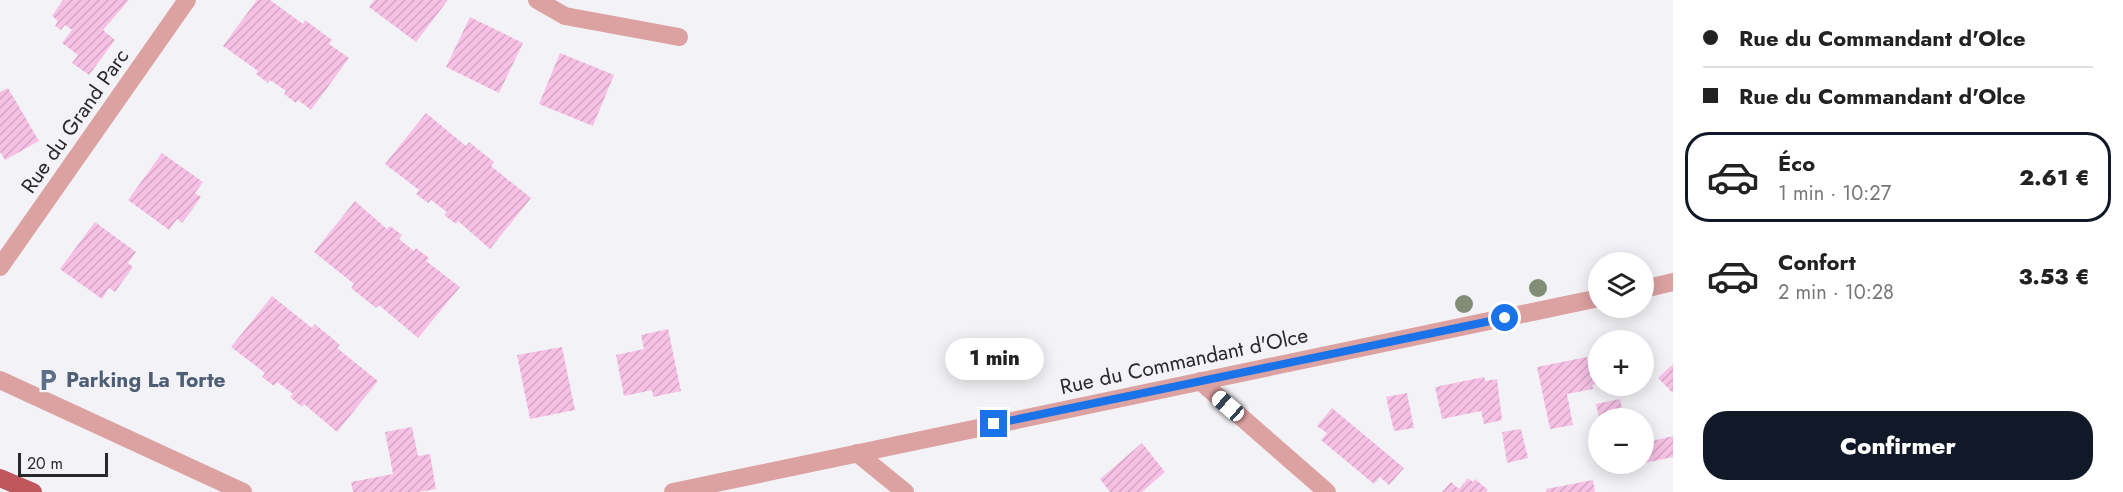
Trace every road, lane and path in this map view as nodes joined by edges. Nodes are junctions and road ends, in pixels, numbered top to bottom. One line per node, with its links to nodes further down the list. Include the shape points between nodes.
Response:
1 (187, 0): 4 (street, Rue du Grand Parc)
2 (537, 0): 3 (street, via 565,16)
3 (679, 37)
4 (0, 267)
5 (1673, 282): 6 (street)
6 (1654, 287)
7 (1588, 300): 9 (street, Rue du Commandant d'Olce)
8 (0, 380): 13 (street)
9 (1200, 381): 10 (street, Rue du Commandant d'Olce); 16 (street)
10 (857, 453): 14 (street, Rue du Commandant d'Olce); 15 (street)
11 (0, 478): 12 (main road)
12 (33, 492)
13 (243, 492)
14 (673, 492)
15 (905, 492)
16 (1327, 492)

